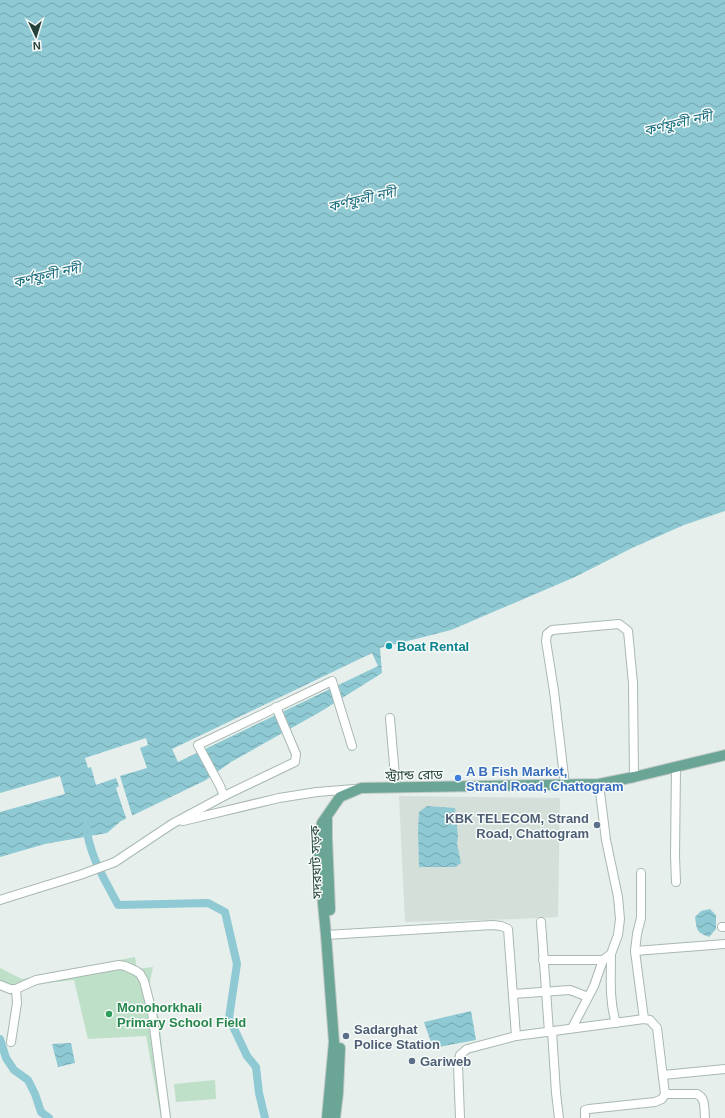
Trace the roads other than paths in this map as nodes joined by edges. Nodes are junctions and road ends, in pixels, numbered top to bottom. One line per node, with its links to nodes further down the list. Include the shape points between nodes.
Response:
1 (276, 707): 3 (street, via 332,681); 11 (street, via 296,754 295,762); 11 (street, via 198,746)
2 (390, 718): 10 (street)
3 (352, 746)
4 (725, 754): 5 (main road, স্ট্র্যান্ড রোড)
5 (676, 767): 6 (main road, স্ট্র্যান্ড রোড); 15 (street)
6 (634, 777): 7 (main road, স্ট্র্যান্ড রোড); 8 (street, via 633,683 628,631 619,624 552,630 547,634 546,641)
7 (599, 784): 8 (main road, স্ট্র্যান্ড রোড); 21 (street, via 620,919)
8 (565, 785): 10 (main road, স্ট্র্যান্ড রোড)
9 (361, 788): 10 (main road, স্ট্র্যান্ড রোড); 12 (main road, স্ট্র্যান্ড রোড, via 340,797); 13 (street, via 279,798)
10 (396, 788)
11 (224, 796): 13 (street)
12 (327, 814): 18 (main road, সদরঘাট সড়ক, via 319,833 318,852)
13 (172, 824): 16 (street, via 115,862)
14 (641, 873): 20 (street, via 641,918)
15 (676, 882)
16 (0, 900)
17 (541, 922): 22 (street)
18 (329, 934): 27 (street, via 502,926 508,929); 39 (main road, সদরঘাট সড়ক, via 334,1042); 40 (main road, সদরঘাট সড়ক, via 341,1040)
19 (725, 944): 20 (street)
20 (635, 952): 29 (street)
21 (612, 954): 23 (street); 30 (street, via 611,990)
22 (543, 960): 23 (street); 26 (street)
23 (603, 960): 28 (street)
24 (0, 985): 25 (street)
25 (16, 989): 34 (street, via 17,1003); 38 (street, via 36,980 119,965 140,974 152,1012)
26 (546, 991): 27 (street); 28 (street, via 570,990); 32 (street)
27 (513, 994): 33 (street)
28 (588, 997): 31 (street)
29 (644, 1019): 30 (street); 36 (street, via 650,1020 657,1028)
30 (616, 1023): 31 (street)
31 (572, 1028): 32 (street)
32 (550, 1032): 33 (street); 42 (street)
33 (516, 1036): 41 (street, via 467,1049 460,1055)
34 (11, 1042)
35 (725, 1069): 36 (street)
36 (663, 1075): 37 (street)
37 (665, 1094): 43 (street, via 656,1102 585,1110); 44 (street, via 701,1096)
38 (166, 1118)
39 (327, 1118)
40 (335, 1118)
41 (460, 1118)
42 (559, 1118)
43 (585, 1118)
44 (705, 1118)

